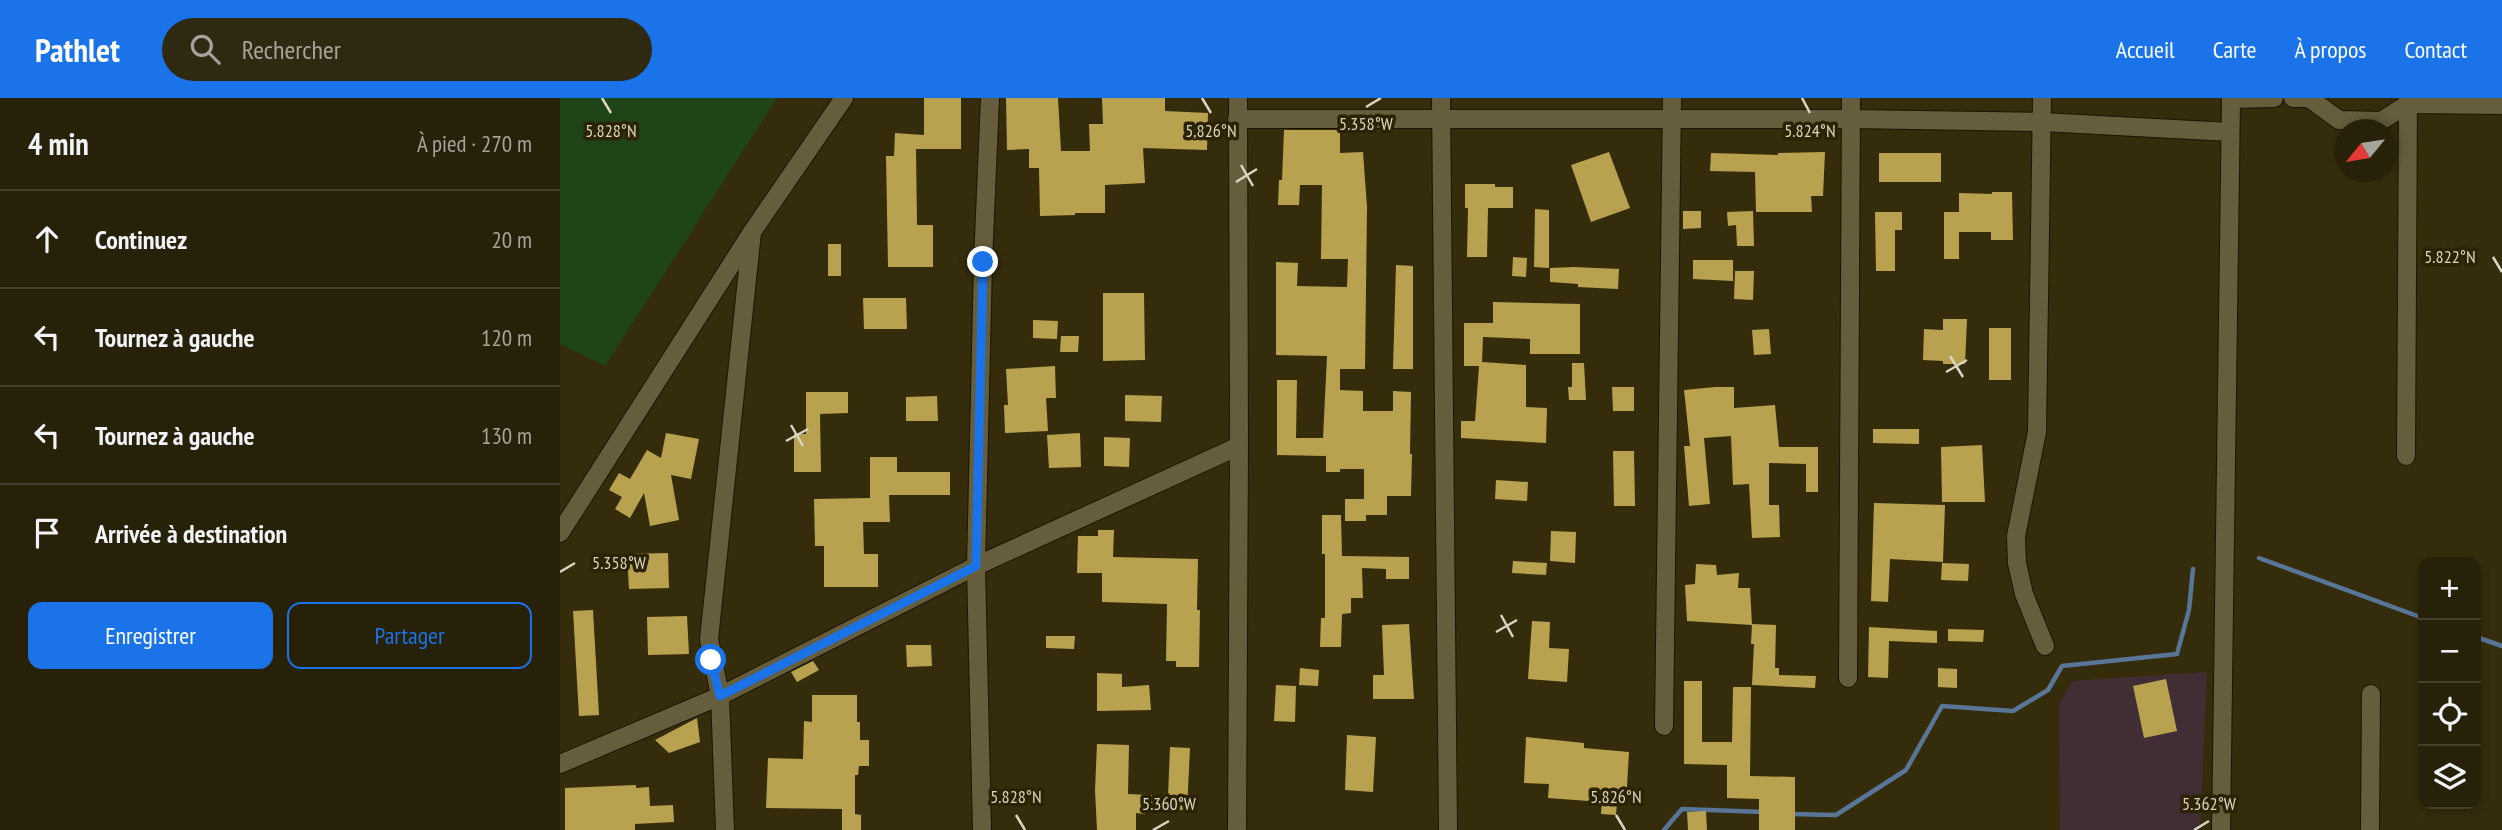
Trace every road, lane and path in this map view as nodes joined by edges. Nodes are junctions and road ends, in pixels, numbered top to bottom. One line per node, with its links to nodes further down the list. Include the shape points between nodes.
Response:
1 (844, 98): 19 (street)
2 (990, 98): 23 (street)
3 (1238, 98): 14 (street)
4 (1441, 98): 13 (street)
5 (1672, 98): 15 (street)
6 (1851, 98): 16 (street)
7 (2042, 98): 17 (street)
8 (2274, 98): 10 (street)
9 (2293, 98): 11 (street, via 2309,98 2339,120 2381,121)
10 (2231, 99): 18 (street)
11 (2408, 101): 12 (street); 21 (street)
12 (2502, 105)
13 (1441, 117): 14 (street); 15 (street); 33 (street)
14 (1237, 119): 20 (street)
15 (1672, 119): 16 (street); 28 (street)
16 (1851, 119): 17 (street); 25 (street)
17 (2042, 122): 18 (street); 24 (street, via 2037,432 2016,536 2024,594)
18 (2230, 132): 34 (street)
19 (752, 232): 22 (street); 27 (street, via 710,619 711,660)
20 (1239, 446): 23 (street); 32 (street)
21 (2406, 456)
22 (560, 533)
23 (976, 566): 27 (street); 31 (street)
24 (2045, 646)
25 (1848, 678)
26 (2371, 694): 35 (street)
27 (720, 696): 29 (street); 30 (street)
28 (1664, 726)
29 (560, 764)
30 (725, 830)
31 (982, 830)
32 (1237, 830)
33 (1448, 830)
34 (2221, 830)
35 (2370, 830)

